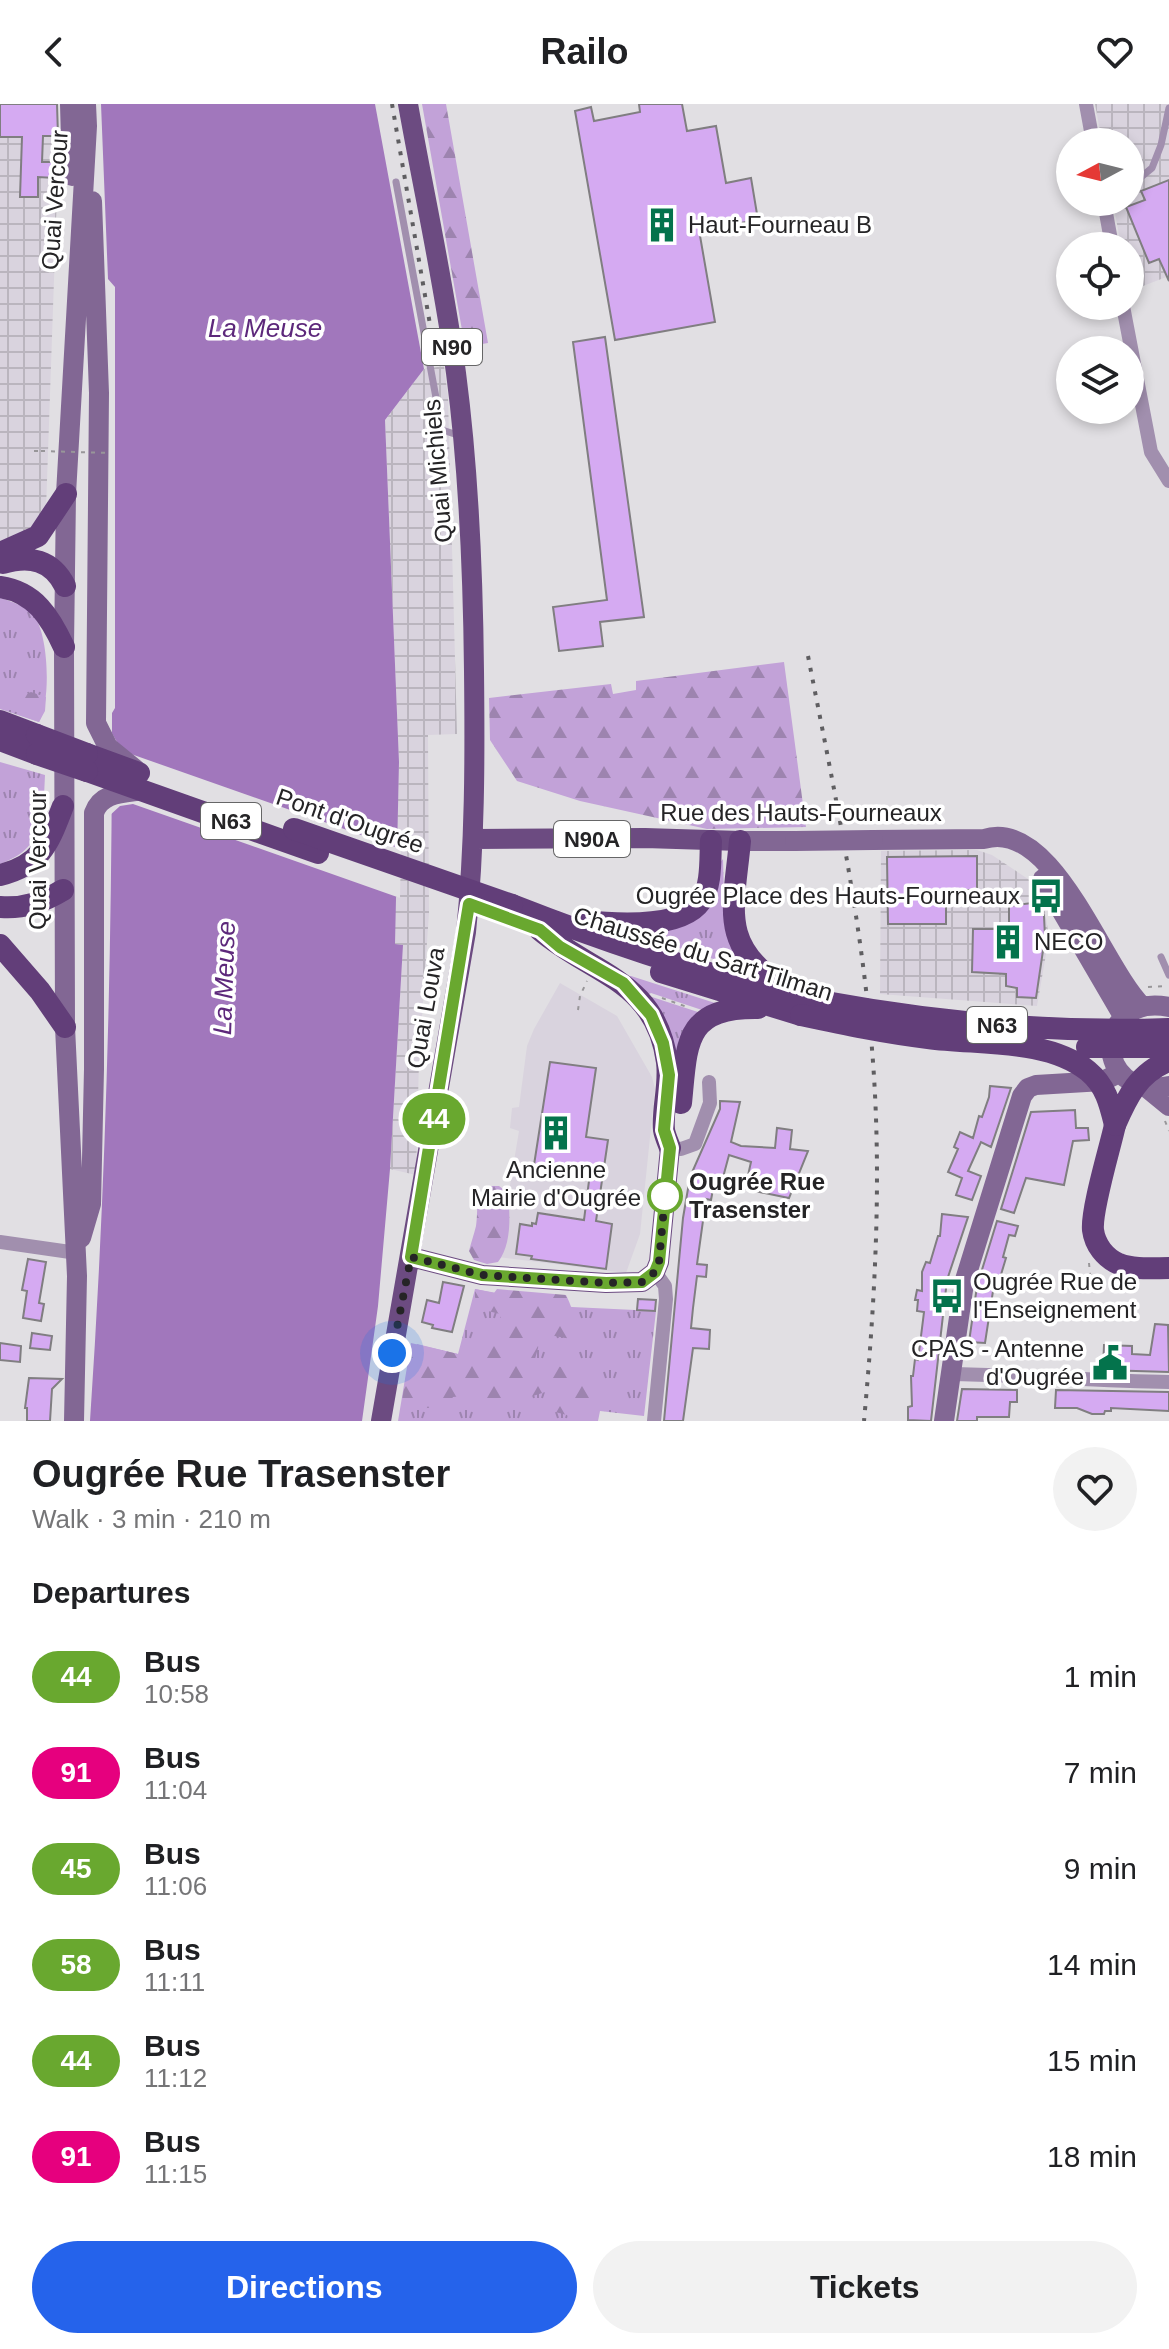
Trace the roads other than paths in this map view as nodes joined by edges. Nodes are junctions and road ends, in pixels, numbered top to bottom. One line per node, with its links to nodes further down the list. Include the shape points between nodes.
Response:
1 (70, 104): 10 (main road, Quai Vercour)
2 (86, 104): 6 (main road, Quai Vercour)
3 (408, 104): 12 (main road, Quai Michiels / N90)
4 (1086, 104): 7 (street)
5 (1169, 108): 8 (lane, via 1161,145)
6 (87, 126): 10 (main road, Quai Vercour); 23 (main road, via 97,330 96,723 108,747)
7 (1090, 128)
8 (1144, 175)
9 (396, 182): 12 (lane, via 442,430)
10 (75, 300): 14 (main road, Quai Vercour)
11 (1126, 320): 13 (street, via 1151,452)
12 (463, 436): 25 (main road, Quai Michiels / N90, via 474,610)
13 (1169, 481)
14 (66, 494): 15 (highway, via 38,536); 17 (main road, Quai Vercour)
15 (0, 553)
16 (0, 563): 17 (highway, via 41,561 59,573)
17 (65, 586): 19 (main road, Quai Vercour)
18 (0, 587): 19 (highway, via 31,599 47,614)
19 (64, 647): 24 (main road, Quai Vercour)
20 (3, 726): 21 (highway, N63, via 15,744)
21 (37, 744): 22 (highway); 23 (highway, Pont d'Ougrée / N63, bridge)
22 (0, 750)
23 (143, 783): 32 (highway, Pont d'Ougrée / N63, bridge); 55 (main road, via 110,796 94,813 91,1204)
24 (63, 806): 29 (highway, via 38,856); 30 (main road, Quai Vercour)
25 (474, 839): 27 (main road, Rue des Hauts-Fourneaux / N90A); 56 (main road, Quai Louva / N90, via 466,932)
26 (984, 839): 28 (main road, Rue des Hauts-Fourneaux, bridge); 37 (main road, Rue des Hauts-Fourneaux, via 1006,836 1044,861 1077,905 1121,982); 41 (main road, via 1020,858 1044,880)
27 (711, 841): 28 (main road, Rue des Hauts-Fourneaux / N90A); 33 (highway, via 707,888 701,903 687,913 620,925)
28 (740, 841): 38 (highway, via 733,890 739,941 762,973)
29 (0, 875)
30 (63, 890): 31 (highway, via 32,904); 42 (main road, Quai Vercour)
31 (0, 907)
32 (511, 911): 33 (highway, Chaussée du Sart Tilman / N63)
33 (541, 923): 38 (highway, Chaussée du Sart Tilman / N63, via 658,956); 40 (highway, Chaussée du Sart Tilman / N63); 53 (highway, via 560,947 623,983 651,1015 667,1059 664,1130)
34 (0, 945): 42 (highway)
35 (1161, 957): 36 (lane)
36 (1169, 975)
37 (1145, 996): 39 (main road); 41 (main road)
38 (801, 1006): 40 (highway, Chaussée du Sart Tilman / N63); 43 (highway, Chaussée du Sart Tilman / N63, bridge, via 826,1002 991,1025); 45 (highway, Chaussée du Sart Tilman / N63, bridge, via 929,1038)
39 (1169, 1007)
40 (772, 1008): 53 (highway, via 727,1009 696,1029 686,1055 678,1131)
41 (1123, 1016): 47 (main road, via 1111,1040)
42 (65, 1027): 55 (main road, Quai Vercour)
43 (1169, 1029)
44 (1169, 1047): 45 (highway, Chaussée du Sart Tilman / N63, bridge)
45 (1042, 1048): 52 (highway, bridge, via 1074,1062 1100,1083)
46 (1169, 1061): 52 (highway, bridge, via 1141,1077)
47 (1119, 1073): 50 (main road); 59 (main road, via 1103,1081 1036,1085 1022,1096 964,1283)
48 (709, 1082): 53 (street, via 710,1103 695,1144)
49 (1169, 1086): 50 (main road)
50 (1147, 1088): 51 (main road)
51 (1166, 1111)
52 (1115, 1125): 57 (highway, via 1095,1213 1096,1241 1119,1264)
53 (670, 1148): 58 (main road)
54 (0, 1242): 55 (street)
55 (77, 1253): 61 (main road, Quai Vercour)
56 (411, 1257): 58 (main road, via 482,1275 520,1278 626,1283 642,1282); 62 (main road, Quai Louva / N90)
57 (1169, 1268)
58 (655, 1272): 63 (street, via 666,1299)
59 (949, 1374): 60 (street); 64 (main road)
60 (1169, 1382)
61 (74, 1421)
62 (381, 1421)
63 (654, 1421)
64 (944, 1421)

